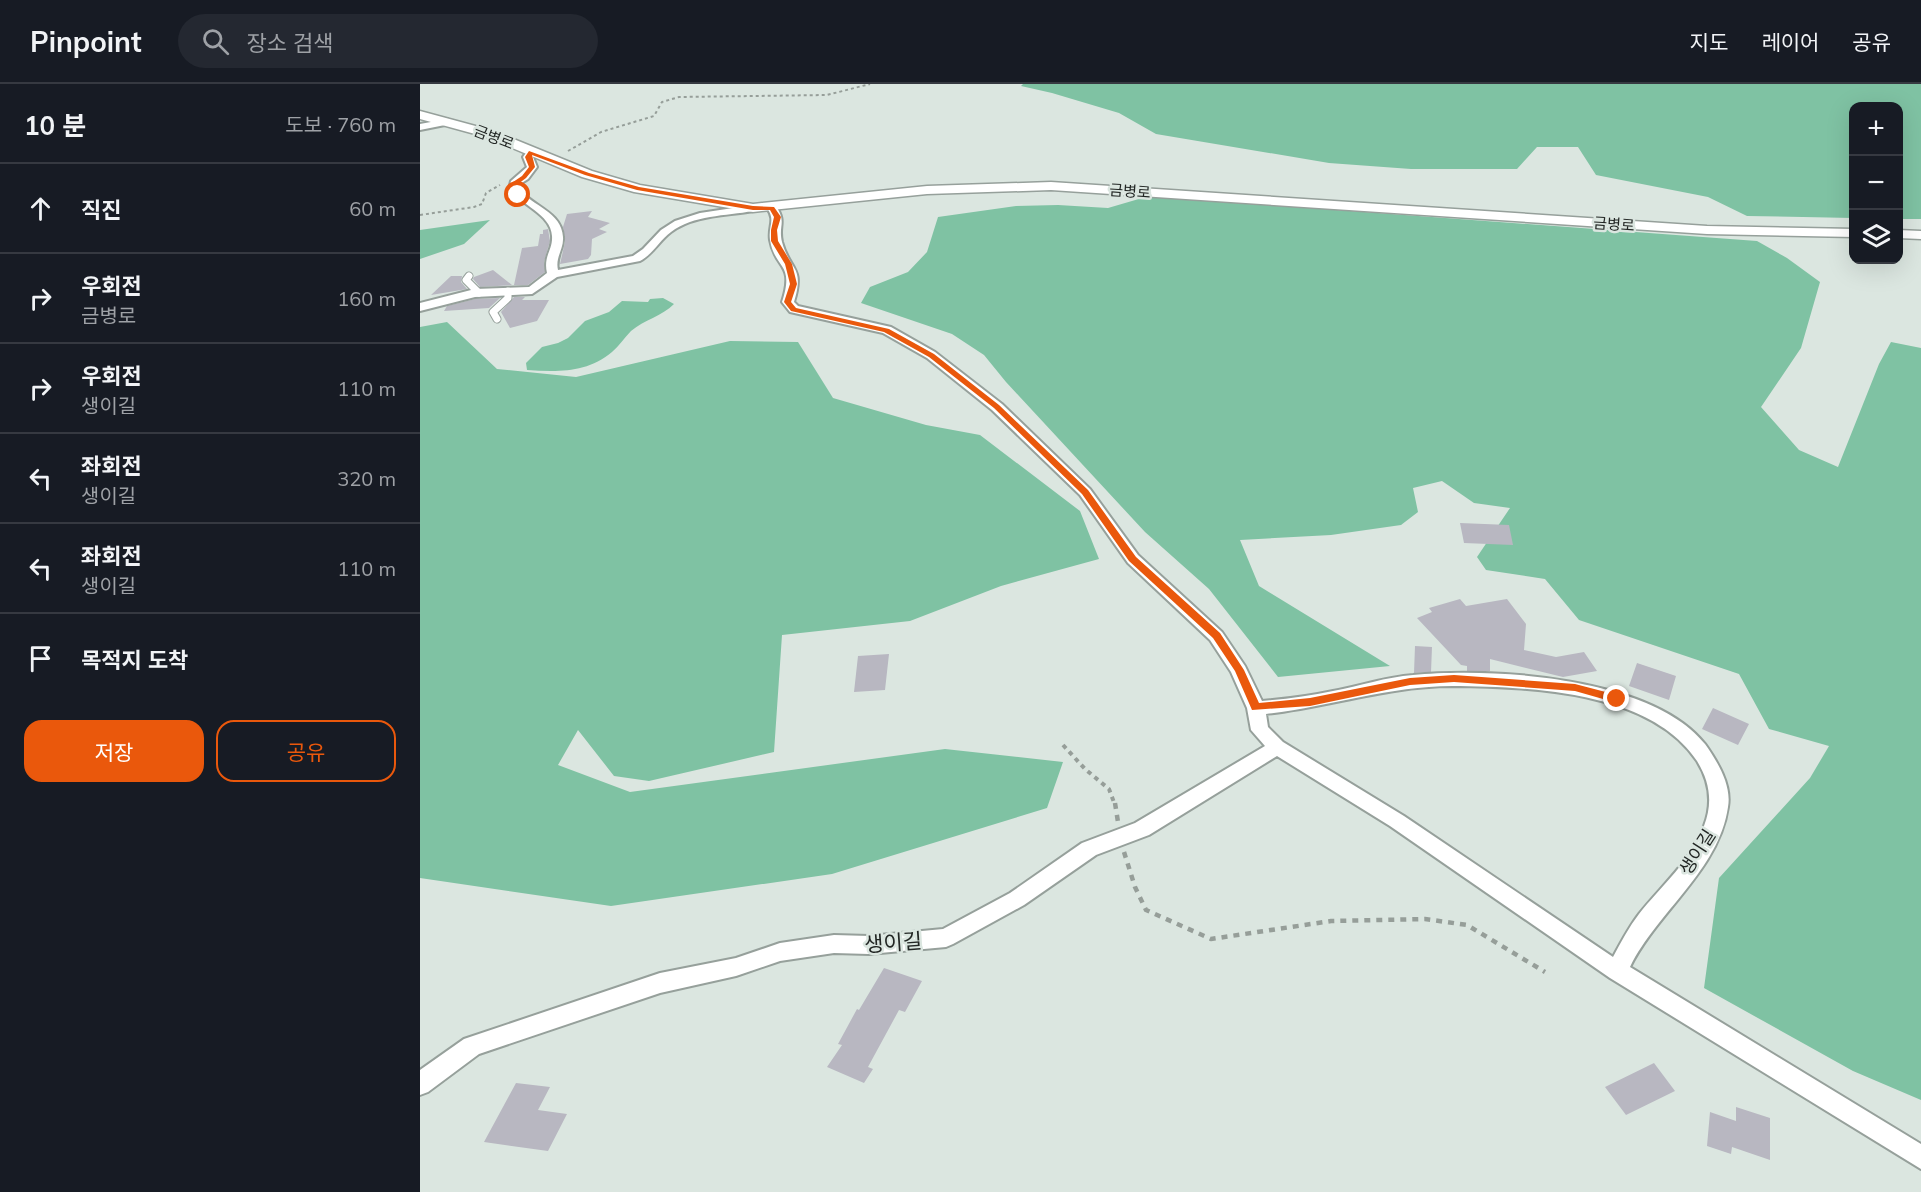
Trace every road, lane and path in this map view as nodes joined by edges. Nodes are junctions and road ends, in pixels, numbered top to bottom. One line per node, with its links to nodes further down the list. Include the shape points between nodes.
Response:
1 (870, 84): 6 (path, via 827,95 679,97 659,103 654,116 646,120 601,132)
2 (420, 115): 3 (street, 금병로)
3 (447, 122): 4 (street); 5 (street, 금병로, via 490,134)
4 (420, 127)
5 (531, 152): 6 (street, 금병로); 7 (street, via 528,157 532,167)
6 (548, 159): 8 (street, 금병로, via 639,189)
7 (524, 177): 10 (path, via 494,187 486,193 482,204 470,209); 14 (street, via 515,183 514,189 550,217 558,238 551,260)
8 (753, 208): 9 (street, 금병로); 14 (street, via 685,220 662,234 648,253 636,258)
9 (772, 208): 11 (street, 금병로, via 989,185 1051,186 1707,230); 20 (street, via 778,217 774,241 789,264 793,284 788,302 794,309 887,330 931,356 997,406 1085,492 1132,559 1216,636 1239,670)
10 (420, 215)
11 (1849, 233)
12 (1903, 234): 13 (street)
13 (1921, 235)
14 (553, 274): 16 (street, via 532,290)
15 (469, 276): 17 (lane, via 466,280)
16 (508, 291): 17 (street); 19 (lane, via 508,298 493,312)
17 (479, 293): 18 (street)
18 (420, 307)
19 (497, 319)
20 (1256, 708): 22 (street, via 1260,730); 24 (street, 생이길, via 1310,702 1410,681 1509,682 1575,687 1617,699 1643,708 1682,732 1709,766 1720,805 1702,849 1636,935)
21 (1063, 745): 23 (path, via 1108,789 1117,809)
22 (1277, 747): 23 (street, 생이길, via 1142,829); 24 (street, via 1396,821)
23 (1119, 838): 25 (path, via 1146,910 1211,939 1331,921 1425,919 1467,926); 26 (street, 생이길, via 1089,849 1017,899 946,938 834,944 780,952 736,967 637,990 472,1046)
24 (1617, 971): 27 (street)
25 (1545, 972)
26 (420, 1084)
27 (1921, 1157)

